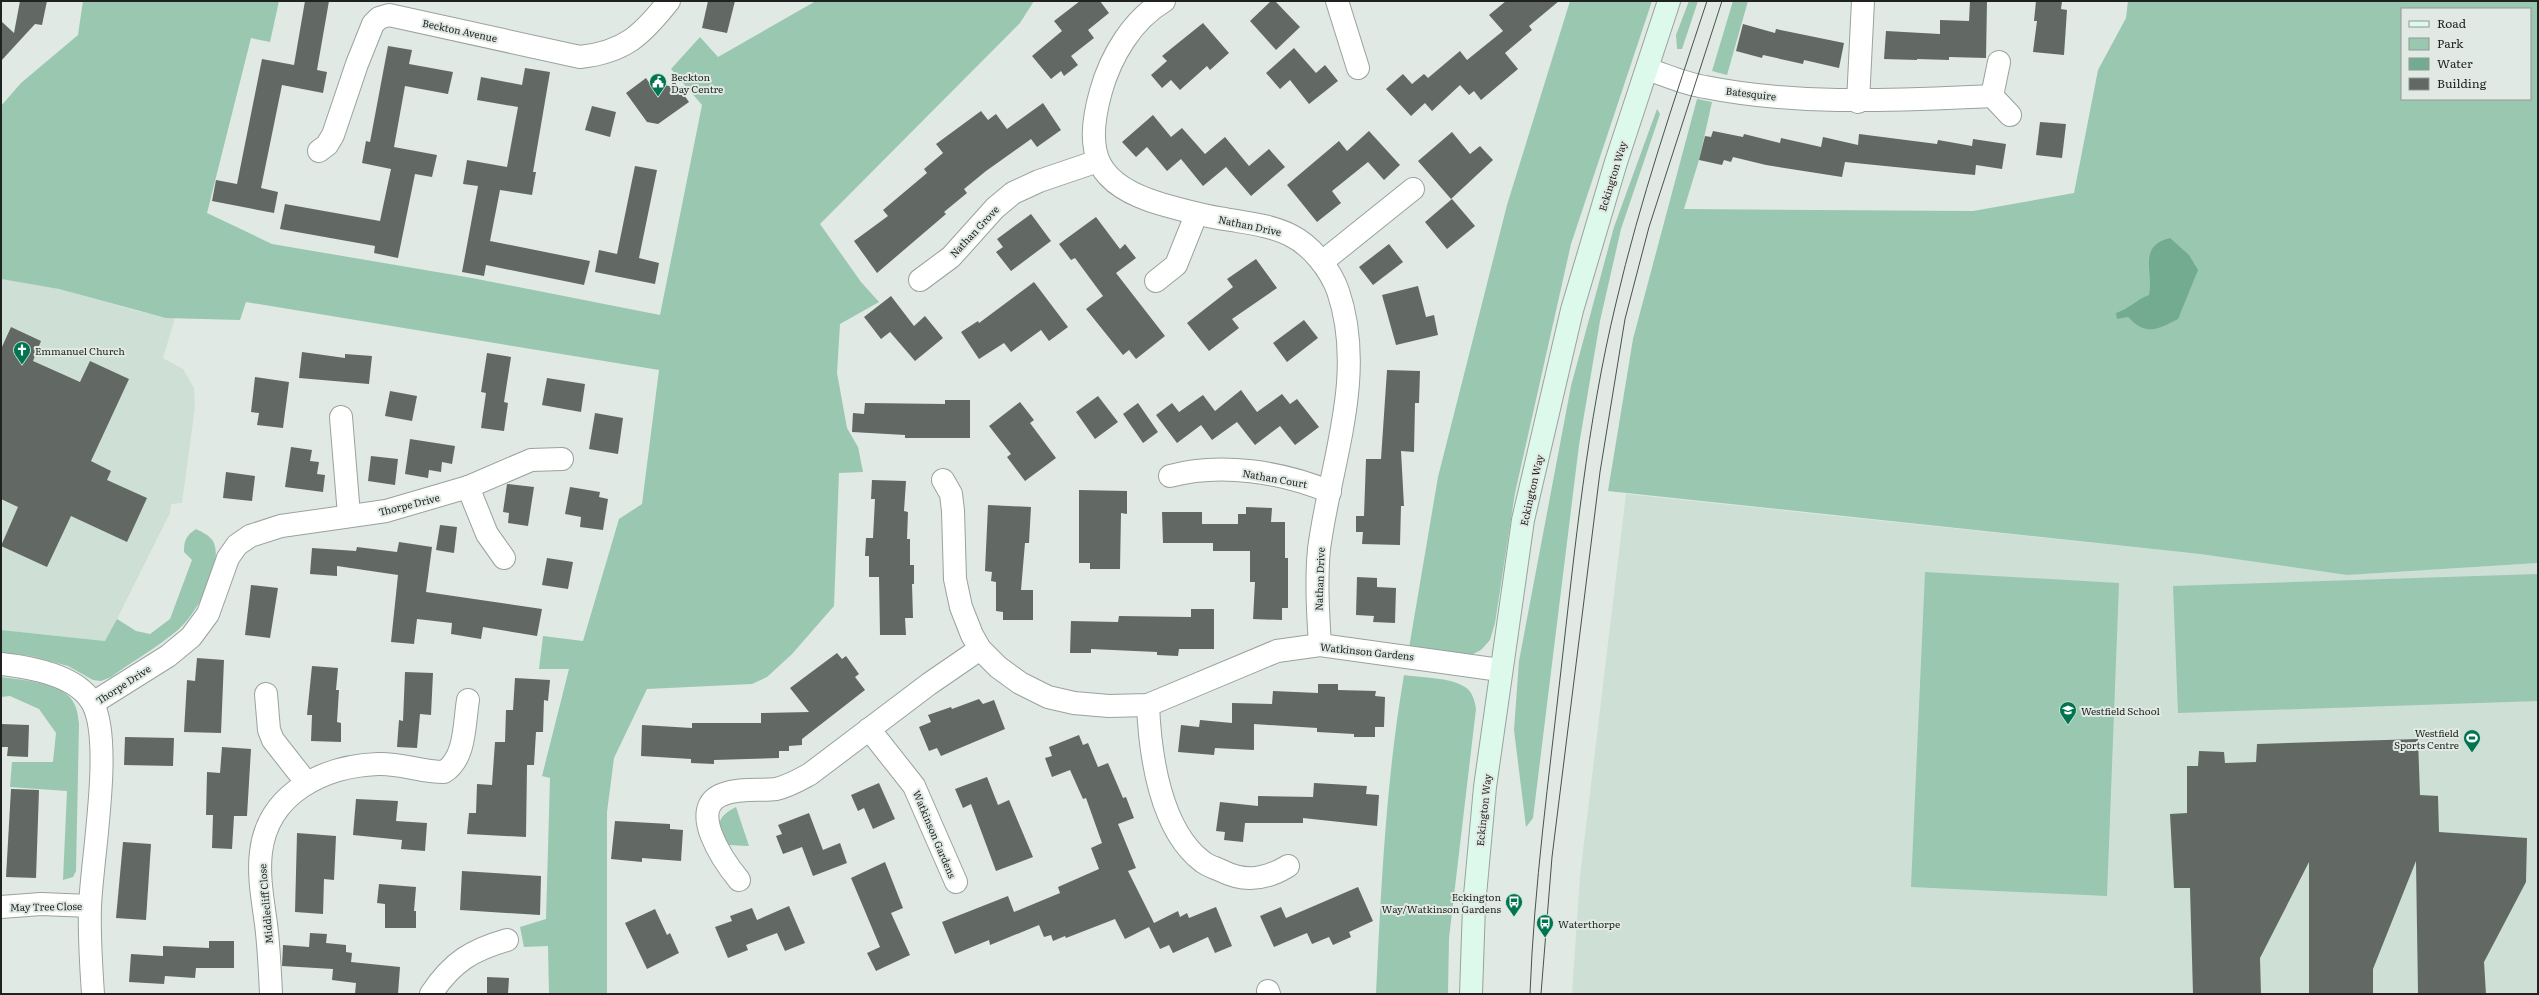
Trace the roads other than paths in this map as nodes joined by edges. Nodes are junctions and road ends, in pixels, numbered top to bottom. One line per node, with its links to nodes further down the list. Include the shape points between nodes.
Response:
1 (669, 1): 12 (street, Beckton Avenue, via 632,41 600,54 580,56 389,15 379,18 373,24 357,64 333,135 327,145)
2 (1164, 1): 13 (street, Nathan Drive, via 1137,24 1119,47 1106,73 1095,126 1094,145)
3 (1337, 1): 7 (street)
4 (1669, 1): 8 (main road, Eckington Way)
5 (1863, 1): 10 (street)
6 (1999, 62): 9 (street)
7 (1358, 68)
8 (1647, 69): 10 (street, Batesquire, via 1715,89 1758,95); 30 (main road, Eckington Way, via 1572,310 1523,520)
9 (1992, 96): 10 (street, Batesquire); 11 (street)
10 (1858, 102)
11 (2010, 115)
12 (319, 151)
13 (1098, 161): 15 (street, Nathan Drive, via 1107,176 1120,188 1139,197); 17 (street, Nathan Grove, via 1039,181 1013,193 995,208 951,256)
14 (1413, 189): 16 (street)
15 (1196, 214): 16 (street, Nathan Drive, via 1276,229 1292,236); 18 (street, via 1176,264)
16 (1322, 262): 24 (street, Nathan Drive, via 1337,289 1346,319 1348,353 1347,394)
17 (920, 280)
18 (1156, 281)
19 (341, 417): 25 (street)
20 (562, 459): 23 (street, Thorpe Drive, via 531,460)
21 (1170, 476): 24 (street, Nathan Court, via 1188,470 1252,472 1315,485)
22 (943, 480): 28 (street, Watkinson Gardens, via 951,494 955,579 961,607)
23 (468, 487): 25 (street, Thorpe Drive, via 386,511); 26 (street, via 487,534)
24 (1330, 492): 27 (street, Nathan Drive, via 1319,550)
25 (348, 515): 33 (street, Thorpe Drive, via 281,526 250,536 237,545 228,558 208,614 191,637 168,656)
26 (504, 558)
27 (1320, 645): 30 (street, Watkinson Gardens); 34 (street, Watkinson Gardens, via 1277,651)
28 (980, 649): 34 (street, Watkinson Gardens, via 998,667 1020,683 1048,697 1074,703 1109,706); 35 (street)
29 (1, 664): 33 (street, via 50,674 76,686)
30 (1500, 670): 46 (main road, Eckington Way, via 1475,890)
31 (266, 694): 36 (street, via 268,730)
32 (468, 700): 36 (street, Middlecliff Close, via 459,757 452,767 444,772 378,764 350,768)
33 (92, 703): 41 (street, Thorpe Drive, via 99,725 101,773)
34 (1148, 705): 37 (street, via 1149,741 1156,776 1170,818 1184,843 1203,862 1228,874 1250,878 1272,876)
35 (869, 730): 38 (street, via 810,774 792,784 776,789 724,794 712,802 707,817 714,844); 39 (street, Watkinson Gardens, via 914,786)
36 (306, 782): 44 (street, Middlecliff Close, via 290,794 276,810 266,830 261,852 261,881)
37 (1288, 866)
38 (739, 880)
39 (956, 882)
40 (1, 906): 41 (street, May Tree Close)
41 (90, 906): 43 (street, Thorpe Drive)
42 (507, 940): 45 (street, via 481,947 461,960)
43 (93, 994)
44 (271, 994)
45 (431, 994)
46 (1471, 994)

